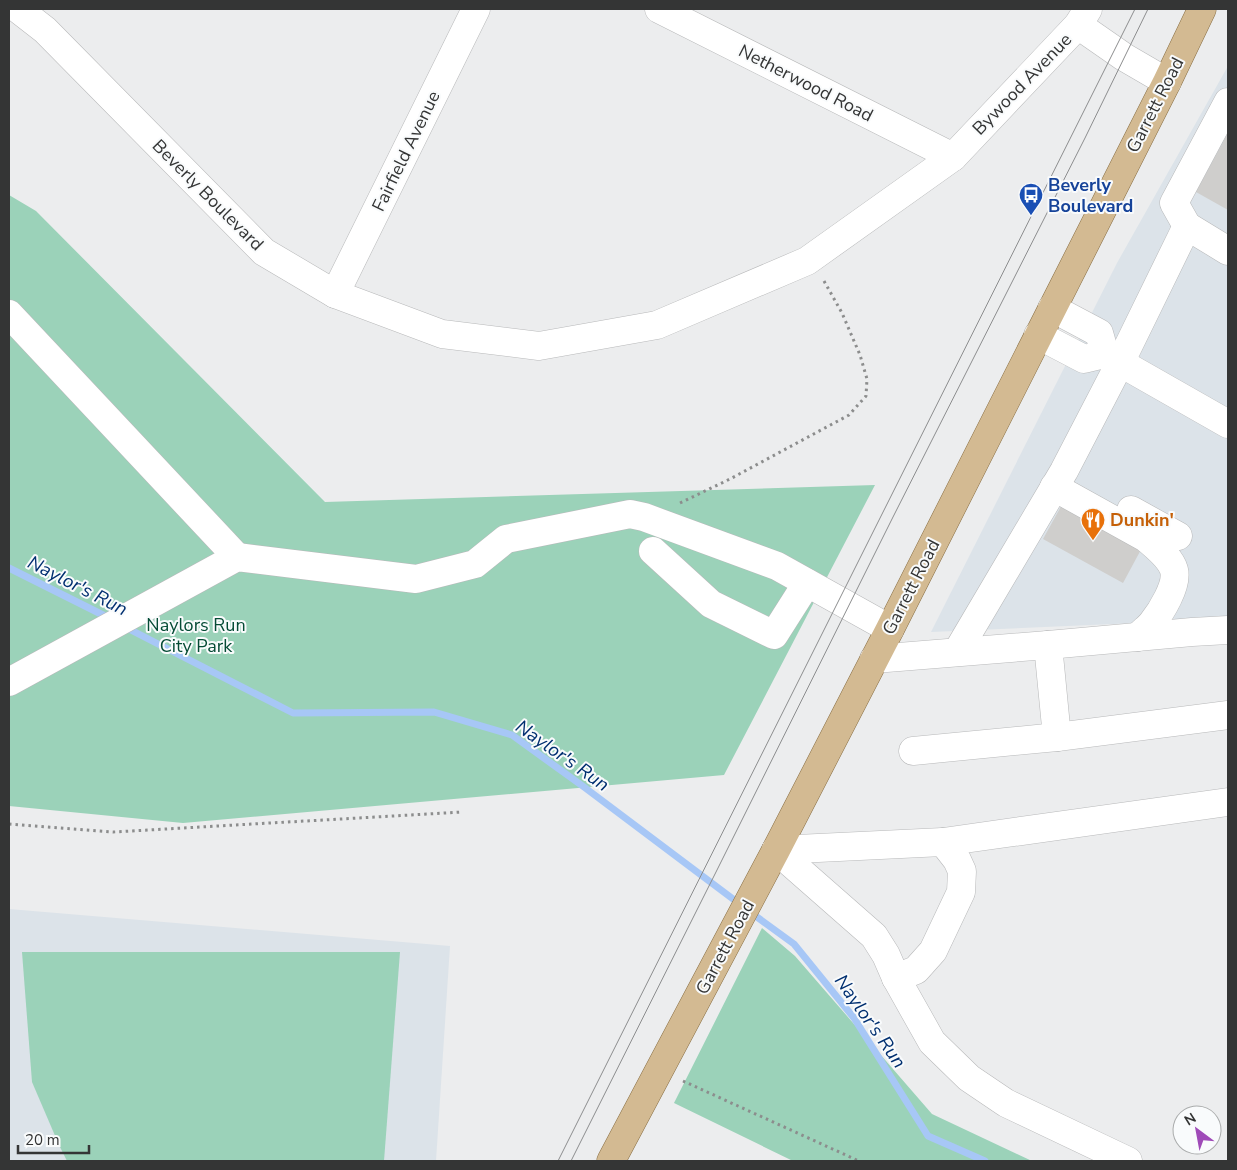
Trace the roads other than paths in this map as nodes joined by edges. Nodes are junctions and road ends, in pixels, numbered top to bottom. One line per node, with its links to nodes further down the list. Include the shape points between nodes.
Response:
1 (18, 9): 11 (street, Beverly Boulevard, via 45,30 264,252)
2 (476, 9): 11 (street, Fairfield Avenue)
3 (659, 9): 8 (street, Netherwood Road)
4 (1202, 9): 6 (main road, Garrett Road)
5 (1083, 17): 6 (street, via 1124,57); 8 (street, Bywood Avenue)
6 (1167, 82): 12 (main road, Garrett Road)
7 (1228, 102): 9 (street, via 1174,203)
8 (953, 157): 11 (street, Beverly Boulevard, via 811,259 657,324 539,346 442,334)
9 (1187, 226): 10 (street); 15 (street)
10 (1228, 251)
11 (335, 294)
12 (1052, 308): 14 (main road, Garrett Road); 15 (street, via 1099,333)
13 (10, 319): 20 (street)
14 (1038, 335): 15 (street, via 1084,359); 22 (main road, Garrett Road)
15 (1112, 358): 16 (street); 17 (street)
16 (1228, 424)
17 (1059, 479): 18 (street, via 1118,503); 24 (street, via 1146,538 1168,559 1174,571 1174,585 1169,596 1152,623); 26 (street)
18 (1178, 536)
19 (653, 551): 21 (street, via 711,604 774,634)
20 (237, 556): 21 (street, via 416,579 475,564 506,539 630,514 777,566); 28 (street)
21 (807, 583): 22 (street)
22 (890, 629): 27 (main road, Garrett Road)
23 (1228, 630): 24 (street)
24 (1138, 637): 25 (street)
25 (1048, 645): 26 (street); 30 (street)
26 (957, 652): 27 (street)
27 (874, 659): 34 (main road, Garrett Road)
28 (9, 682)
29 (1228, 715): 30 (street)
30 (1057, 737): 31 (street)
31 (913, 750)
32 (1228, 802): 33 (street)
33 (943, 842): 34 (street); 35 (street, via 962,871 961,892 933,951 916,970)
34 (776, 850): 35 (street, via 874,936); 36 (main road, Garrett Road)
35 (896, 978): 37 (street, via 932,1042 968,1078 1006,1103)
36 (612, 1161)
37 (1128, 1161)

